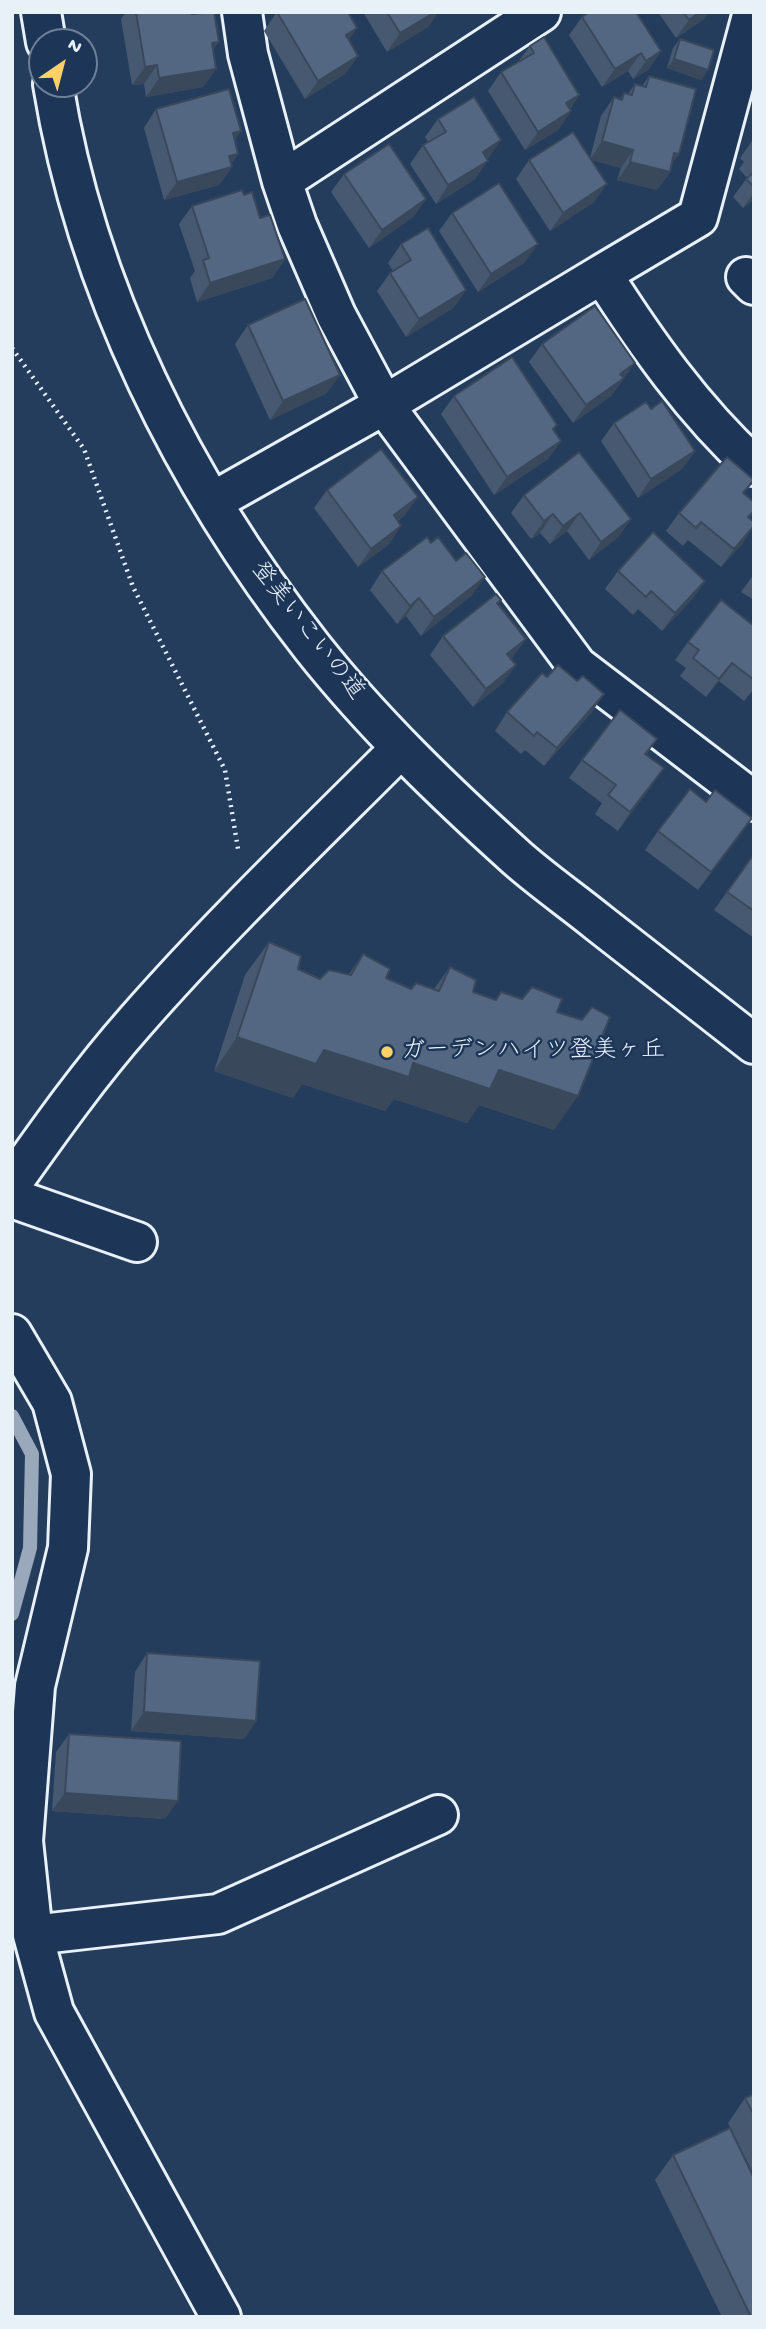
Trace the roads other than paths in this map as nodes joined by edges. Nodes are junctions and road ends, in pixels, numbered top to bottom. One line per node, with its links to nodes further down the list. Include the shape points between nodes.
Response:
1 (242, 12): 5 (street, via 248,54)
2 (541, 12): 5 (street)
3 (753, 12): 6 (street, via 698,217)
4 (55, 98): 9 (street, 登美いこいの道, via 75,186 118,310)
5 (282, 181): 7 (street, via 314,268)
6 (602, 274): 7 (street); 8 (street, via 694,403)
7 (384, 405): 9 (street); 11 (street, via 578,666)
8 (754, 466)
9 (212, 502): 10 (street, 登美いこいの道, via 314,649)
10 (401, 748): 12 (street, 登美いこいの道, via 520,860); 13 (street, via 247,901 134,1023 58,1116)
11 (754, 801)
12 (754, 1044)
13 (12, 1182)
14 (12, 1198): 15 (street)
15 (137, 1242)
16 (12, 1334): 18 (street, via 52,1402 71,1474 68,1548 35,1686 23,1841)
17 (438, 1815): 18 (street, via 218,1914)
18 (33, 1935): 19 (street, via 54,2012)
19 (221, 2317)

